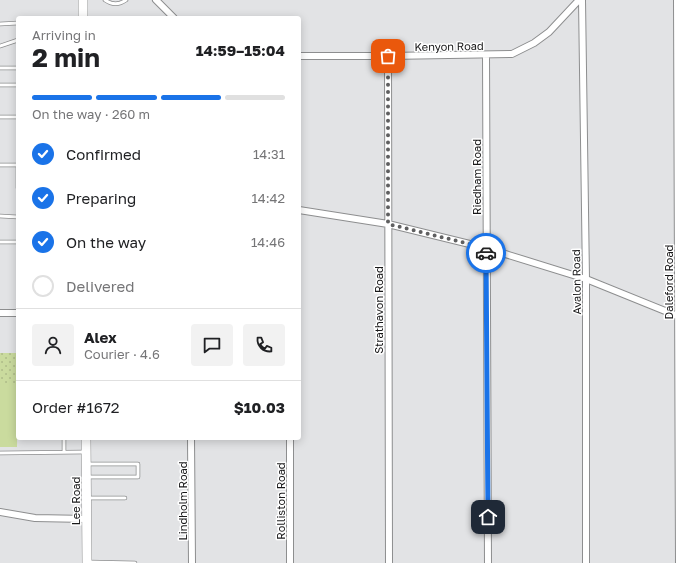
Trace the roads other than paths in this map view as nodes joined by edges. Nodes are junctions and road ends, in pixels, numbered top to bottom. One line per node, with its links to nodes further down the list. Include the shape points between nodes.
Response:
1 (83, 0): 7 (main road)
2 (106, 0): 3 (lane, via 113,4 120,4)
3 (126, 0)
4 (581, 0): 13 (street, Kenyon Road, via 549,32 534,43 512,54); 31 (street, Avalon Road)
5 (677, 0): 34 (street, Daleford Road)
6 (159, 1): 8 (street)
7 (83, 16)
8 (172, 16)
9 (0, 24): 10 (lane)
10 (16, 24)
11 (16, 41): 12 (lane)
12 (0, 46)
13 (486, 55): 15 (street, Kenyon Road); 30 (street, Riedham Road)
14 (301, 56): 15 (street, Kenyon Road)
15 (388, 56): 27 (street, Strathavon Road)
16 (0, 68): 17 (lane)
17 (16, 68)
18 (0, 85): 19 (lane)
19 (16, 85)
20 (16, 117): 21 (lane)
21 (0, 118)
22 (0, 165): 23 (lane)
23 (16, 165)
24 (301, 210): 27 (street)
25 (0, 216): 26 (lane)
26 (16, 217)
27 (388, 224): 30 (street); 52 (street, Strathavon Road)
28 (0, 242): 29 (lane)
29 (16, 242)
30 (486, 248): 31 (street); 53 (street, Riedham Road)
31 (586, 279): 34 (street); 54 (street, Avalon Road)
32 (0, 313): 33 (street)
33 (16, 313)
34 (679, 316): 55 (street, Daleford Road)
35 (64, 440): 40 (lane)
36 (86, 440): 41 (main road, Lee Road)
37 (191, 440): 50 (street, Lindholm Road)
38 (290, 440): 51 (street, Rolliston Road)
39 (0, 452): 40 (lane)
40 (64, 452): 41 (lane)
41 (86, 452): 42 (main road, Lee Road)
42 (87, 464): 43 (main road, Lee Road); 43 (lane, via 138,464 138,477)
43 (87, 477): 44 (main road, Lee Road)
44 (87, 498): 45 (lane); 47 (main road, Lee Road)
45 (125, 498)
46 (0, 512): 47 (street, via 36,518)
47 (87, 518): 48 (main road, Lee Road)
48 (87, 563): 49 (lane)
49 (135, 563)
50 (192, 563)
51 (290, 563)
52 (389, 563)
53 (488, 563)
54 (586, 563)
55 (679, 563)

